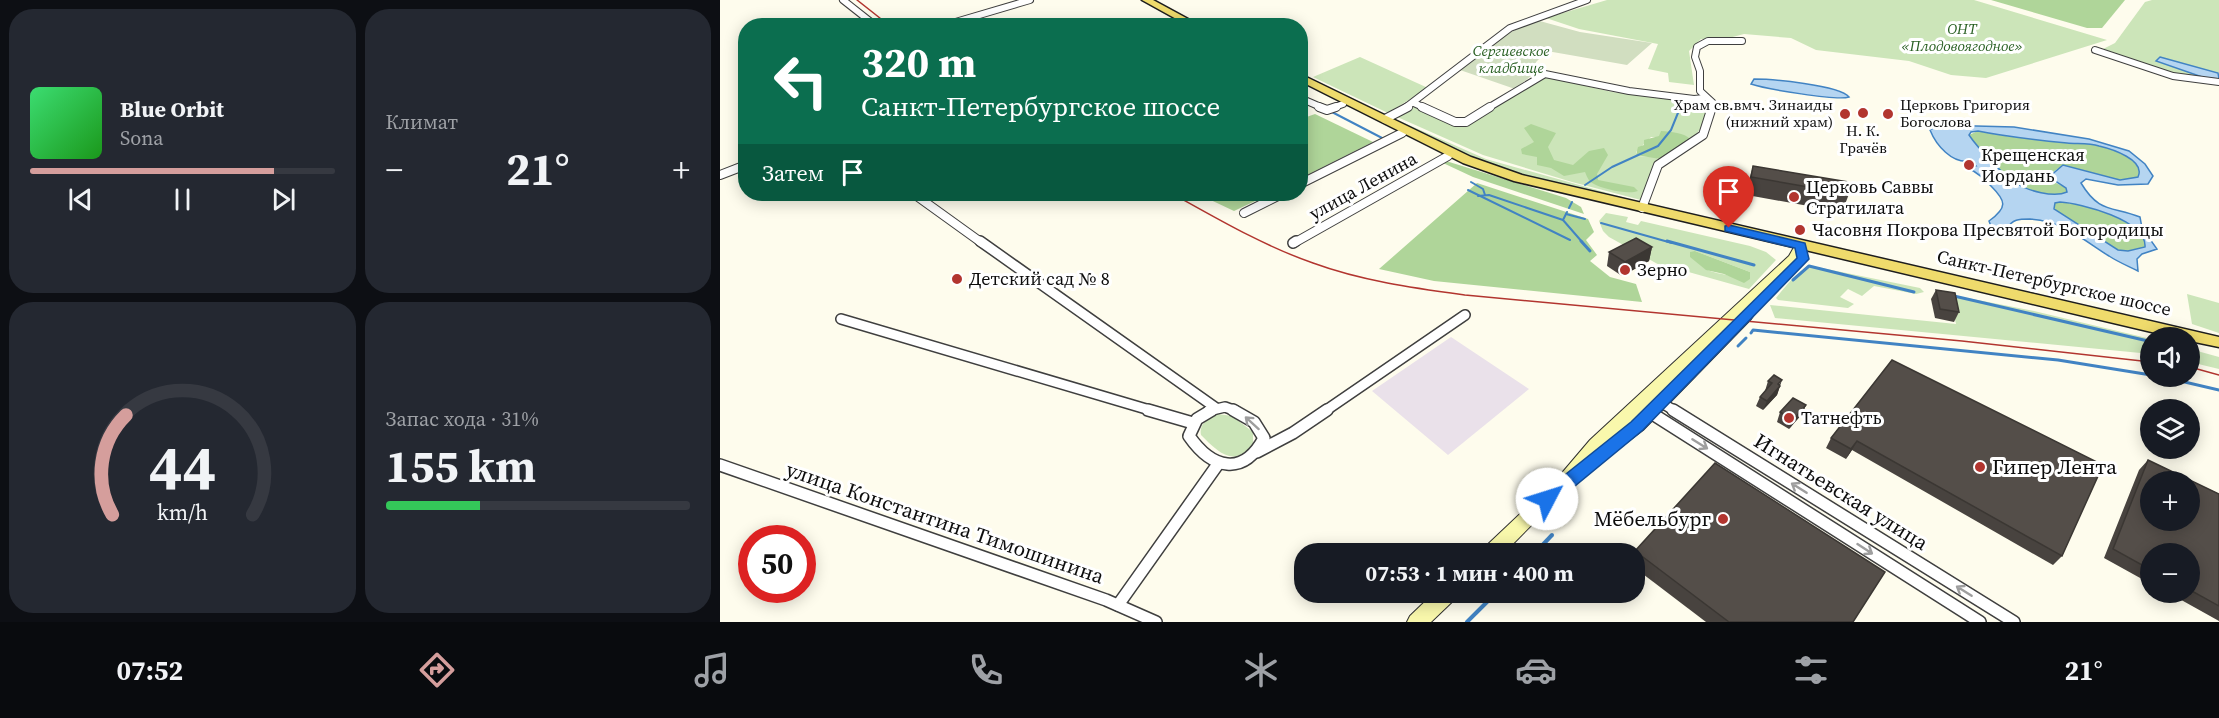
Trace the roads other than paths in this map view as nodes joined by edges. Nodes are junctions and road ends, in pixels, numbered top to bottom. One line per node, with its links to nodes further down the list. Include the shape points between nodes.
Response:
1 (843, 0): 6 (street)
2 (1030, 0): 7 (street)
3 (1137, 0): 8 (main road)
4 (1146, 0): 9 (main road)
5 (1587, 0): 17 (street, via 1499,34)
6 (866, 18)
7 (969, 18)
8 (1172, 18)
9 (1181, 18)
10 (1742, 41): 15 (street, via 1708,41 1697,47 1695,57)
11 (2095, 50): 13 (street, via 2180,77)
12 (1308, 81): 19 (main road, Санкт-Петербургское шоссе)
13 (2219, 82)
14 (1308, 86): 18 (main road, Санкт-Петербургское шоссе)
15 (1704, 98): 17 (street, via 1629,91 1545,74 1466,122 1455,122); 29 (street, via 1713,104 1703,135 1658,165)
16 (1308, 102): 18 (street, via 1327,110)
17 (1414, 103): 19 (street)
18 (1343, 104): 20 (main road, Санкт-Петербургское шоссе)
19 (1385, 119): 29 (main road, Санкт-Петербургское шоссе, via 1498,172)
20 (1402, 133): 21 (main road, Санкт-Петербургское шоссе); 26 (street)
21 (1448, 156): 31 (street, улица Ленина); 32 (main road, Санкт-Петербургское шоссе, via 1535,188)
22 (738, 163): 24 (street)
23 (738, 168): 25 (street)
24 (720, 169)
25 (720, 175)
26 (1308, 180)
27 (924, 201): 40 (street)
28 (1268, 201): 30 (street)
29 (1642, 208): 32 (main road, Санкт-Петербургское шоссе)
30 (1244, 213)
31 (1293, 243)
32 (1800, 251): 35 (main road, Санкт-Петербургское шоссе, via 1914,281); 36 (main road, Санкт-Петербургское шоссе); 39 (main road, via 1802,261)
33 (1465, 315): 42 (street, via 1293,433)
34 (841, 319): 41 (street)
35 (2140, 330)
36 (2219, 342)
37 (2200, 343): 38 (main road)
38 (2219, 348)
39 (1649, 403): 45 (main road, via 1596,444 1562,485); 46 (street, Игнатьевская улица, one-way to 39); 47 (street, Игнатьевская улица, one-way to 47)
40 (1216, 408): 41 (street); 42 (street, one-way to 40, via 1264,438 1256,425 1236,411)
41 (1192, 423): 43 (street, via 1189,436 1194,445)
42 (1257, 452): 43 (street, via 1236,465)
43 (1218, 464): 49 (street)
44 (720, 465): 49 (street, улица Константина Тимошинина)
45 (1501, 543)
46 (1919, 563): 47 (street); 53 (street, Игнатьевская улица, one-way to 46)
47 (1910, 578): 52 (street, Игнатьевская улица)
48 (1438, 603): 51 (main road)
49 (1118, 604): 50 (street, улица Константина Тимошинина)
50 (1156, 622)
51 (1418, 622)
52 (1980, 622)
53 (2014, 622)

